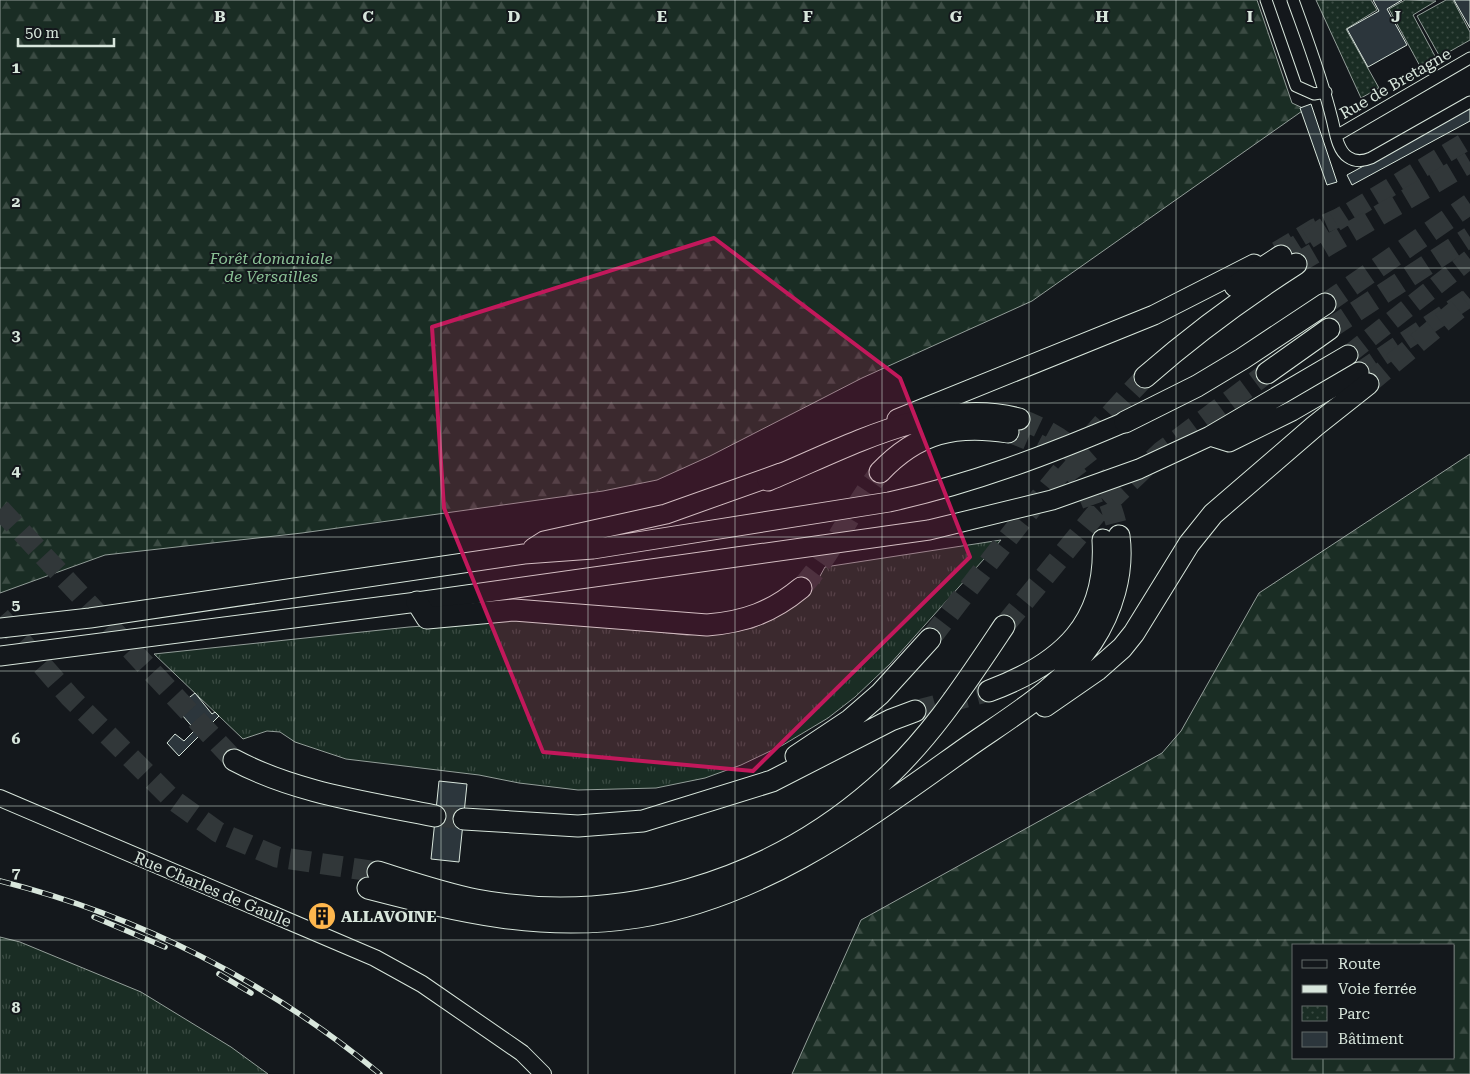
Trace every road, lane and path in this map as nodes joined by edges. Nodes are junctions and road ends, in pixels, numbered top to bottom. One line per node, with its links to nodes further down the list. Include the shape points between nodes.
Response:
1 (1266, 0): 4 (street, Rue de Bretagne, via 1296,86 1314,94)
2 (1293, 0): 4 (street, Rue de Bretagne)
3 (1470, 58): 6 (street, Rue de Bretagne)
4 (1326, 92): 6 (street, Rue de Bretagne)
5 (1470, 102): 6 (street, Rue de Bretagne, via 1364,161 1348,157)
6 (1336, 136)
7 (1285, 257): 12 (highway, via 1238,301); 17 (highway, via 1154,315 880,426)
8 (1325, 304): 14 (highway, via 1197,386)
9 (1330, 329): 11 (highway)
10 (1348, 354): 15 (highway)
11 (1267, 373)
12 (1140, 375)
13 (1364, 378): 15 (highway, via 1229,442); 31 (highway, via 1213,514 1189,544 1134,633 1110,660)
14 (1125, 422): 18 (highway, via 1061,449 936,492 612,546)
15 (1210, 436): 20 (highway, via 1139,469 1052,500 929,530)
16 (880, 472): 17 (highway, via 905,449 936,434 1013,426 980,412 923,419)
17 (768, 480): 18 (highway, via 666,514 544,541)
18 (524, 554): 22 (highway)
19 (801, 588): 20 (highway, via 765,613 735,622 707,625 514,610 427,618)
20 (417, 602): 26 (highway)
21 (0, 617): 22 (highway, via 68,609)
22 (90, 618): 24 (highway)
23 (1004, 626): 31 (highway, via 946,710 877,787 804,841 734,874 666,896 607,905 546,908 373,880 453,910 506,920 579,922 636,917 693,905 764,878 826,844)
24 (0, 628)
25 (930, 639): 32 (highway, via 880,694 850,720 763,774)
26 (0, 656)
27 (989, 691): 31 (highway, via 1045,666 1078,634 1092,611 1111,538 1118,576 1108,612 1080,657 1034,700)
28 (915, 711): 32 (highway, via 772,781)
29 (234, 760): 33 (highway, via 261,774 314,791)
30 (0, 798): 35 (main road, Rue Charles de Gaulle, via 375,958 422,984 522,1053)
31 (896, 798)
32 (693, 806): 34 (highway, via 643,821 578,826)
33 (436, 816)
34 (464, 819)
35 (542, 1074)

